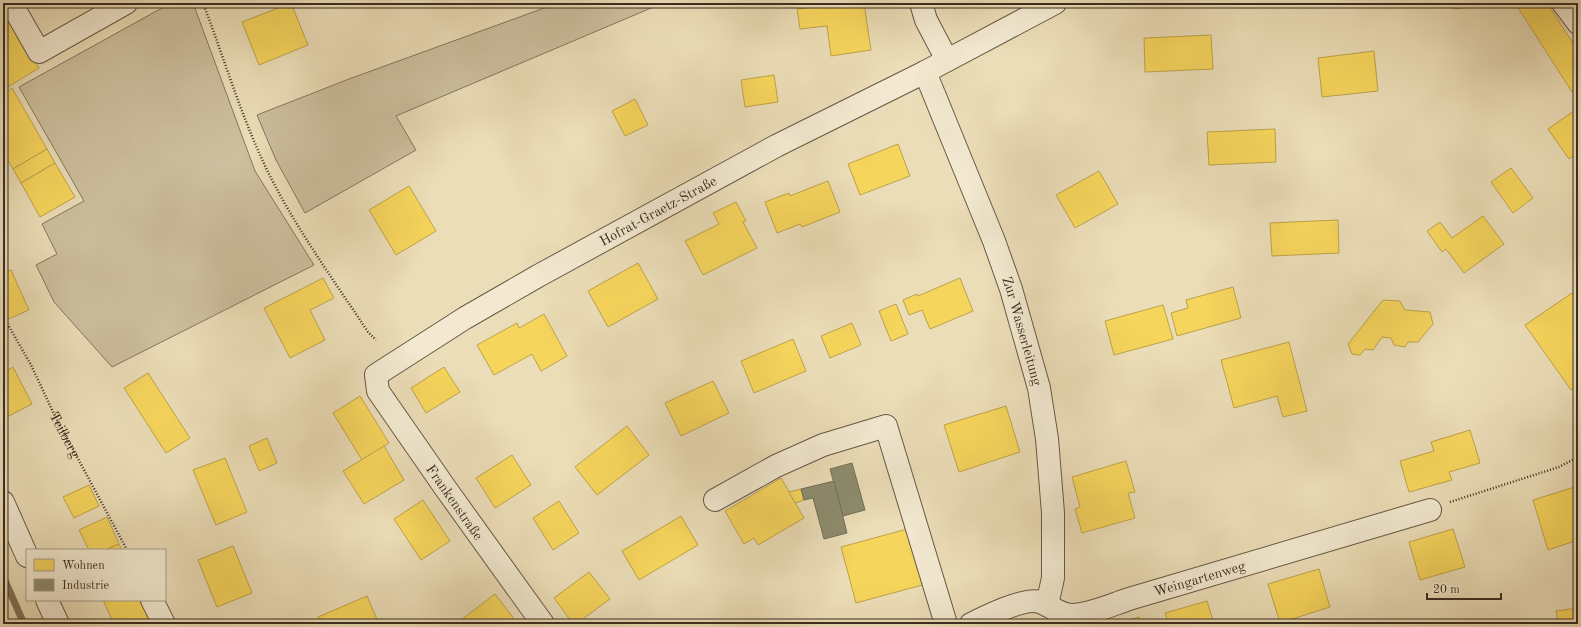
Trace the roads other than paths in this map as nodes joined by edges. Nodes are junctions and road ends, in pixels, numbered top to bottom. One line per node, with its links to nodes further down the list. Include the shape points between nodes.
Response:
1 (11, 3): 2 (street, via 39,52)
2 (126, 3)
3 (922, 3): 7 (street, via 926,20)
4 (1055, 3): 7 (street, Hofrat-Graetz-Straße)
5 (1563, 3): 6 (street)
6 (1578, 23)
7 (947, 60): 8 (street, Hofrat-Graetz-Straße)
8 (925, 72): 9 (street, Hofrat-Graetz-Straße, via 776,146 538,276 465,318); 16 (street, Zur Wasserleitung, via 994,241 1011,289 1039,388 1047,439 1052,513 1053,578)
9 (376, 375): 19 (street, Frankenstraße, via 378,391)
10 (715, 500): 20 (street, via 776,466 823,445 886,426)
11 (3, 502): 13 (street)
12 (1430, 510): 16 (street, Weingartenweg, via 1087,613 1072,615 1057,612)
13 (26, 554)
14 (47, 601): 17 (street)
15 (152, 601): 18 (street)
16 (1047, 605): 21 (street, Weingartenweg, via 1038,601 1023,603 990,614)
17 (58, 624)
18 (164, 624)
19 (543, 624)
20 (946, 624)
21 (971, 624)

